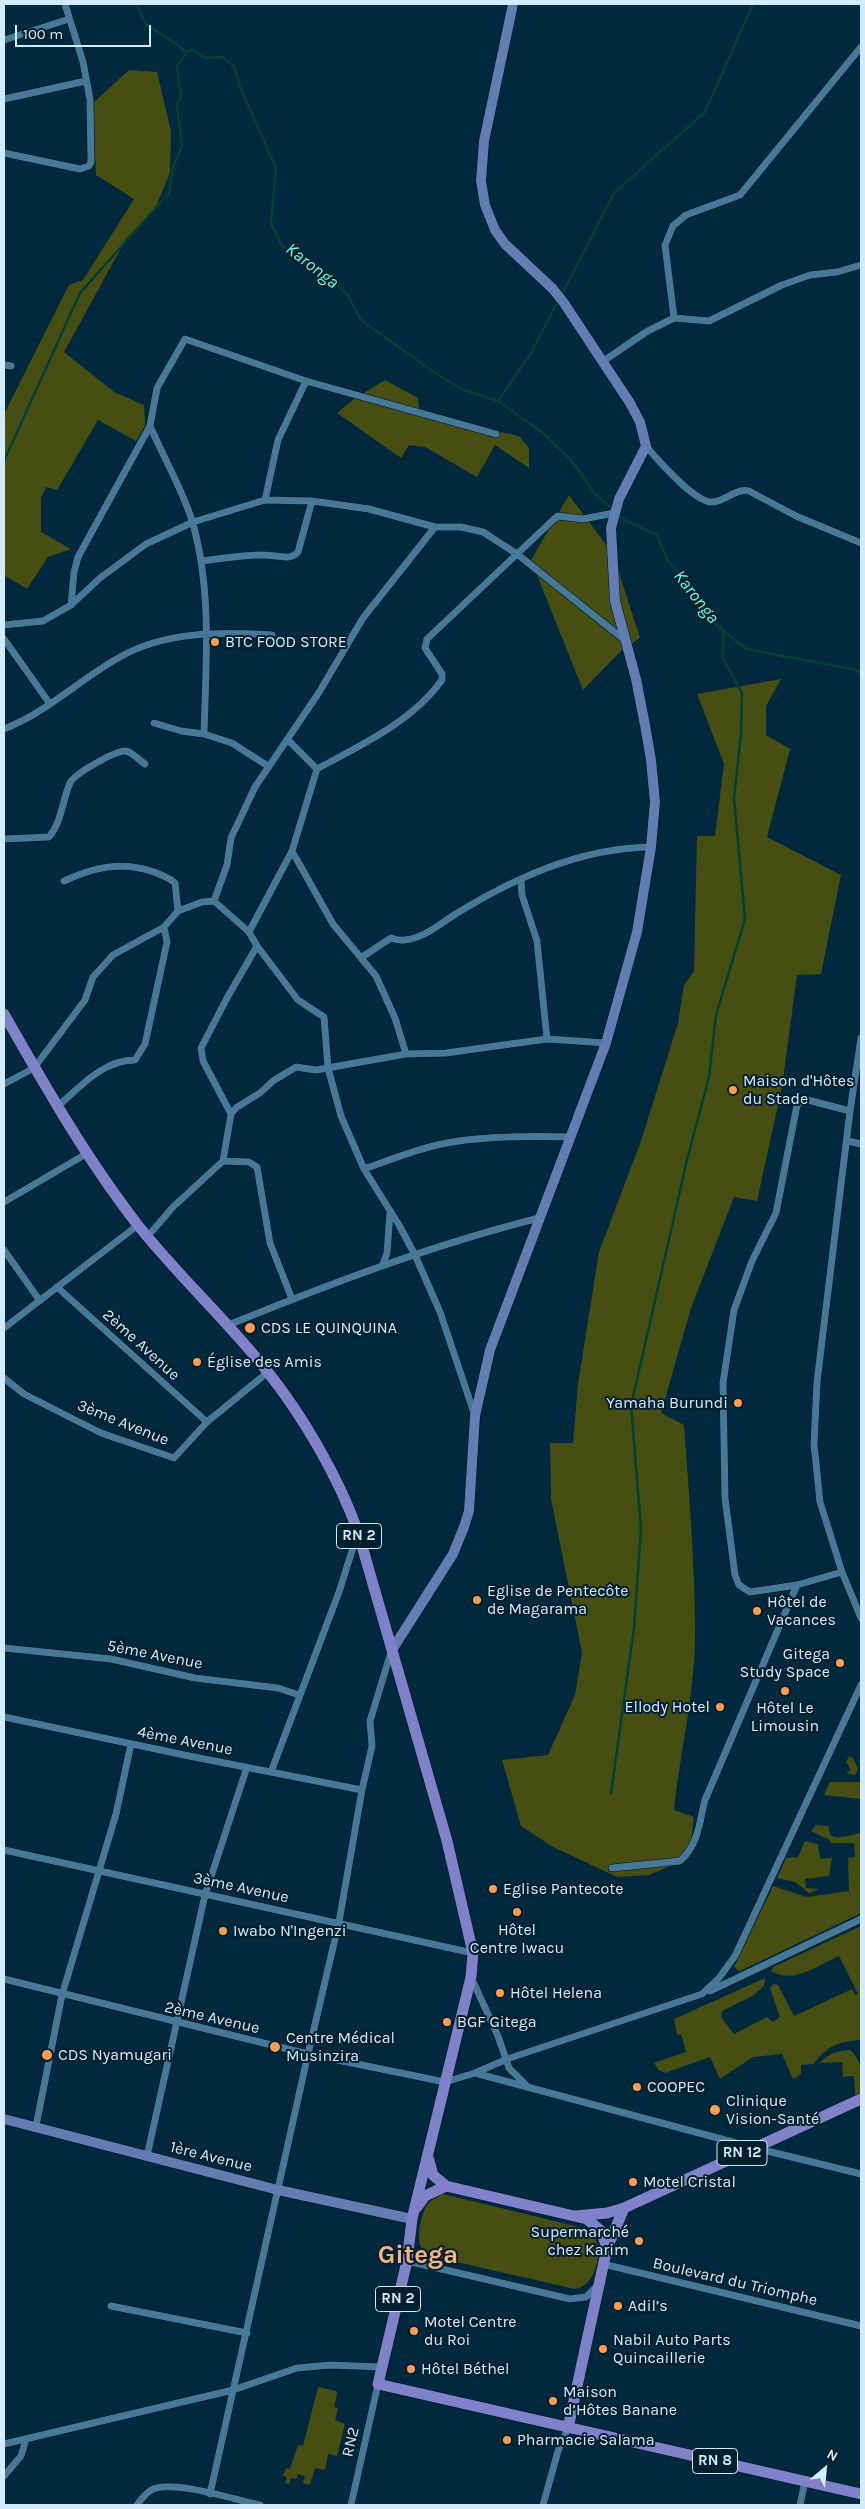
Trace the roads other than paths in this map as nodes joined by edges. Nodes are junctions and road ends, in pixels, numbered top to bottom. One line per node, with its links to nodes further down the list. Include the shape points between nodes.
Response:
1 (65, 4): 3 (street)
2 (513, 4): 11 (street, via 484,141 481,181 485,205 495,230 505,244 553,289)
3 (69, 19): 4 (street); 6 (street)
4 (4, 40)
5 (861, 50): 10 (street, via 740,195 686,215 673,226 665,245)
6 (86, 81): 7 (street); 8 (street, via 92,121 89,166 80,169)
7 (4, 99)
8 (4, 153)
9 (861, 265): 10 (street, via 810,275 782,285 709,321)
10 (674, 318): 11 (street, via 646,332)
11 (602, 362): 15 (street, via 640,422)
12 (306, 382): 13 (street, via 185,339 158,388); 14 (street); 16 (street, via 278,440)
13 (150, 426): 19 (street); 24 (street, via 78,557)
14 (496, 434)
15 (646, 446): 18 (street); 21 (street, via 701,499 710,503 740,490 749,491 796,516)
16 (265, 500): 17 (street); 19 (street)
17 (312, 501): 20 (street, via 369,509); 23 (street, via 298,552 294,556 254,555)
18 (614, 513): 22 (street, via 582,519 558,516); 29 (street, via 611,528 615,602)
19 (193, 522): 23 (street); 24 (street, via 157,538 134,553)
20 (435, 527): 22 (street, via 484,532); 34 (street, via 363,618)
21 (861, 543)
22 (517, 554): 29 (street); 37 (street, via 427,639 425,648 442,674 439,684 396,724 369,742)
23 (202, 562): 26 (street)
24 (71, 605): 25 (street, via 43,621)
25 (4, 625)
26 (207, 635): 27 (street); 30 (street, via 177,637 135,649); 33 (street)
27 (272, 635)
28 (4, 639): 30 (street)
29 (626, 640): 39 (street, via 651,760 655,802)
30 (50, 704): 32 (street)
31 (154, 723): 33 (street)
32 (4, 729)
33 (204, 734): 36 (street, via 232,743)
34 (288, 740): 36 (street); 37 (street)
35 (145, 764): 38 (street, via 131,753 122,751 81,772 70,783 56,829 49,837)
36 (268, 766): 43 (street, via 231,838)
37 (317, 768): 40 (street)
38 (4, 840)
39 (651, 848): 41 (street, via 605,850); 52 (street, via 637,932)
40 (292, 851): 46 (street); 48 (street, via 333,924)
41 (521, 880): 48 (street, via 424,934 391,938); 51 (street, via 522,895 537,941)
42 (64, 881): 44 (street, via 87,870 106,866 138,868 162,875 175,883)
43 (214, 901): 44 (street); 46 (street)
44 (178, 911): 45 (street)
45 (164, 927): 54 (street, via 112,955 93,977 85,1000); 57 (street, via 167,942 140,1055 135,1060 109,1065)
46 (249, 932): 47 (street)
47 (256, 946): 55 (street, via 298,1000 324,1017); 59 (street, via 202,1048 203,1061)
48 (362, 957): 53 (street, via 387,998)
49 (4, 1014): 54 (main road, RN 2)
50 (861, 1038): 58 (street)
51 (547, 1039): 52 (street); 53 (street, via 446,1053)
52 (606, 1043): 60 (street)
53 (406, 1054): 55 (street)
54 (34, 1068): 56 (street); 57 (main road, RN 2)
55 (328, 1068): 59 (street, via 292,1069 236,1106); 65 (street, via 341,1116)
56 (4, 1084)
57 (57, 1107): 63 (main road, RN 2)
58 (850, 1111): 61 (street); 85 (street, via 804,1099 797,1105 776,1213 752,1261 734,1310 724,1383 725,1498 737,1581 750,1592)
59 (231, 1114): 64 (street)
60 (570, 1137): 65 (street, via 504,1136 458,1141); 68 (street)
61 (848, 1141): 62 (street); 84 (street, via 817,1382 814,1444 820,1502)
62 (861, 1144)
63 (86, 1154): 66 (street); 69 (main road, RN 2)
64 (222, 1160): 70 (street); 75 (street, via 249,1162 257,1167 270,1243)
65 (364, 1169): 67 (street)
66 (4, 1202)
67 (390, 1212): 72 (street); 73 (street)
68 (540, 1218): 72 (street, via 483,1232); 81 (street, via 490,1350)
69 (138, 1224): 70 (main road, RN 2); 74 (street)
70 (148, 1236): 77 (main road, RN 2)
71 (4, 1250): 76 (street)
72 (415, 1255): 73 (street); 81 (street, via 440,1312)
73 (383, 1264): 75 (street)
74 (57, 1288): 76 (street); 82 (street, 2ème Avenue)
75 (292, 1299): 77 (street)
76 (40, 1301): 78 (street)
77 (226, 1326): 79 (main road, RN 2)
78 (4, 1328)
79 (268, 1372): 82 (street, 3ème Avenue); 83 (main road, RN 2, via 322,1455 349,1506)
80 (4, 1378): 82 (street, 3ème Avenue, via 24,1394 102,1433 171,1458 178,1456)
81 (474, 1416): 88 (street, via 469,1511 464,1527 453,1554)
82 (207, 1422)
83 (358, 1532): 88 (main road, RN 2); 90 (street, via 340,1592)
84 (842, 1572): 85 (street); 86 (street)
85 (797, 1585): 97 (street, via 705,1800 693,1846 680,1861)
86 (861, 1618)
87 (4, 1648): 90 (street, 5ème Avenue, via 111,1659 195,1678 278,1688)
88 (392, 1650): 95 (street, via 372,1715 372,1746); 102 (main road, RN 2, via 447,1841)
89 (861, 1686): 105 (street, via 735,1956 720,1978)
90 (300, 1696): 94 (street)
91 (4, 1717): 92 (street, 4ème Avenue)
92 (131, 1744): 93 (street, 4ème Avenue); 98 (street, via 116,1814)
93 (247, 1767): 94 (street, 4ème Avenue); 99 (street)
94 (271, 1772): 95 (street, 4ème Avenue)
95 (362, 1790): 101 (street)
96 (4, 1850): 98 (street, 3ème Avenue)
97 (612, 1868)
98 (99, 1871): 99 (street, 3ème Avenue); 106 (street)
99 (205, 1895): 101 (street, 3ème Avenue); 107 (street)
100 (861, 1919): 105 (street)
101 (339, 1922): 102 (street, 3ème Avenue); 108 (street)
102 (473, 1953): 103 (main road, RN 2)
103 (471, 1977): 109 (street); 111 (main road, RN 2)
104 (4, 1979): 106 (street, 2ème Avenue)
105 (702, 1994): 109 (street)
106 (62, 1995): 107 (street, 2ème Avenue); 115 (street)
107 (175, 2023): 108 (street, 2ème Avenue); 118 (street)
108 (308, 2054): 111 (street, 2ème Avenue); 121 (street)
109 (506, 2059): 110 (street); 112 (street, via 519,2080)
110 (475, 2073): 111 (street); 112 (street)
111 (445, 2082): 117 (main road, RN 2)
112 (541, 2091): 116 (street)
113 (861, 2099): 116 (main road, RN 12)
114 (4, 2119): 115 (street, 1ère Avenue)
115 (36, 2126): 118 (street, 1ère Avenue)
116 (755, 2148): 119 (street); 122 (main road, RN 12)
117 (429, 2150): 120 (main road, via 428,2160 433,2175); 123 (main road, RN 2)
118 (147, 2156): 121 (street, 1ère Avenue)
119 (861, 2174)
120 (446, 2186): 123 (main road, via 425,2196); 124 (main road)
121 (278, 2190): 123 (street, 1ère Avenue); 131 (street)
122 (624, 2208): 124 (main road); 125 (main road)
123 (413, 2216): 126 (main road, RN 2)
124 (575, 2216): 125 (main road, via 594,2223 605,2238)
125 (607, 2248): 127 (main road)
126 (407, 2261): 128 (street, via 570,2299 586,2297); 132 (main road, RN 2)
127 (603, 2264): 128 (main road); 130 (street, Boulevard du Triomphe)
128 (600, 2281): 135 (main road)
129 (111, 2306): 131 (street)
130 (861, 2326)
131 (247, 2333): 134 (street)
132 (381, 2367): 133 (main road, RN 2); 134 (street, via 330,2365 297,2368)
133 (378, 2384): 135 (main road, RN 8); 144 (street, RN2)
134 (233, 2390): 136 (street); 140 (street)
135 (568, 2428): 139 (main road, RN 8); 145 (street)
136 (26, 2439): 137 (street); 138 (street, via 21,2456)
137 (4, 2444)
138 (4, 2476)
139 (805, 2481): 141 (main road, RN 8); 146 (street)
140 (210, 2494): 142 (street, via 163,2486 147,2493); 143 (street)
141 (861, 2494)
142 (136, 2505)
143 (260, 2505)
144 (351, 2505)
145 (543, 2505)
146 (800, 2505)

